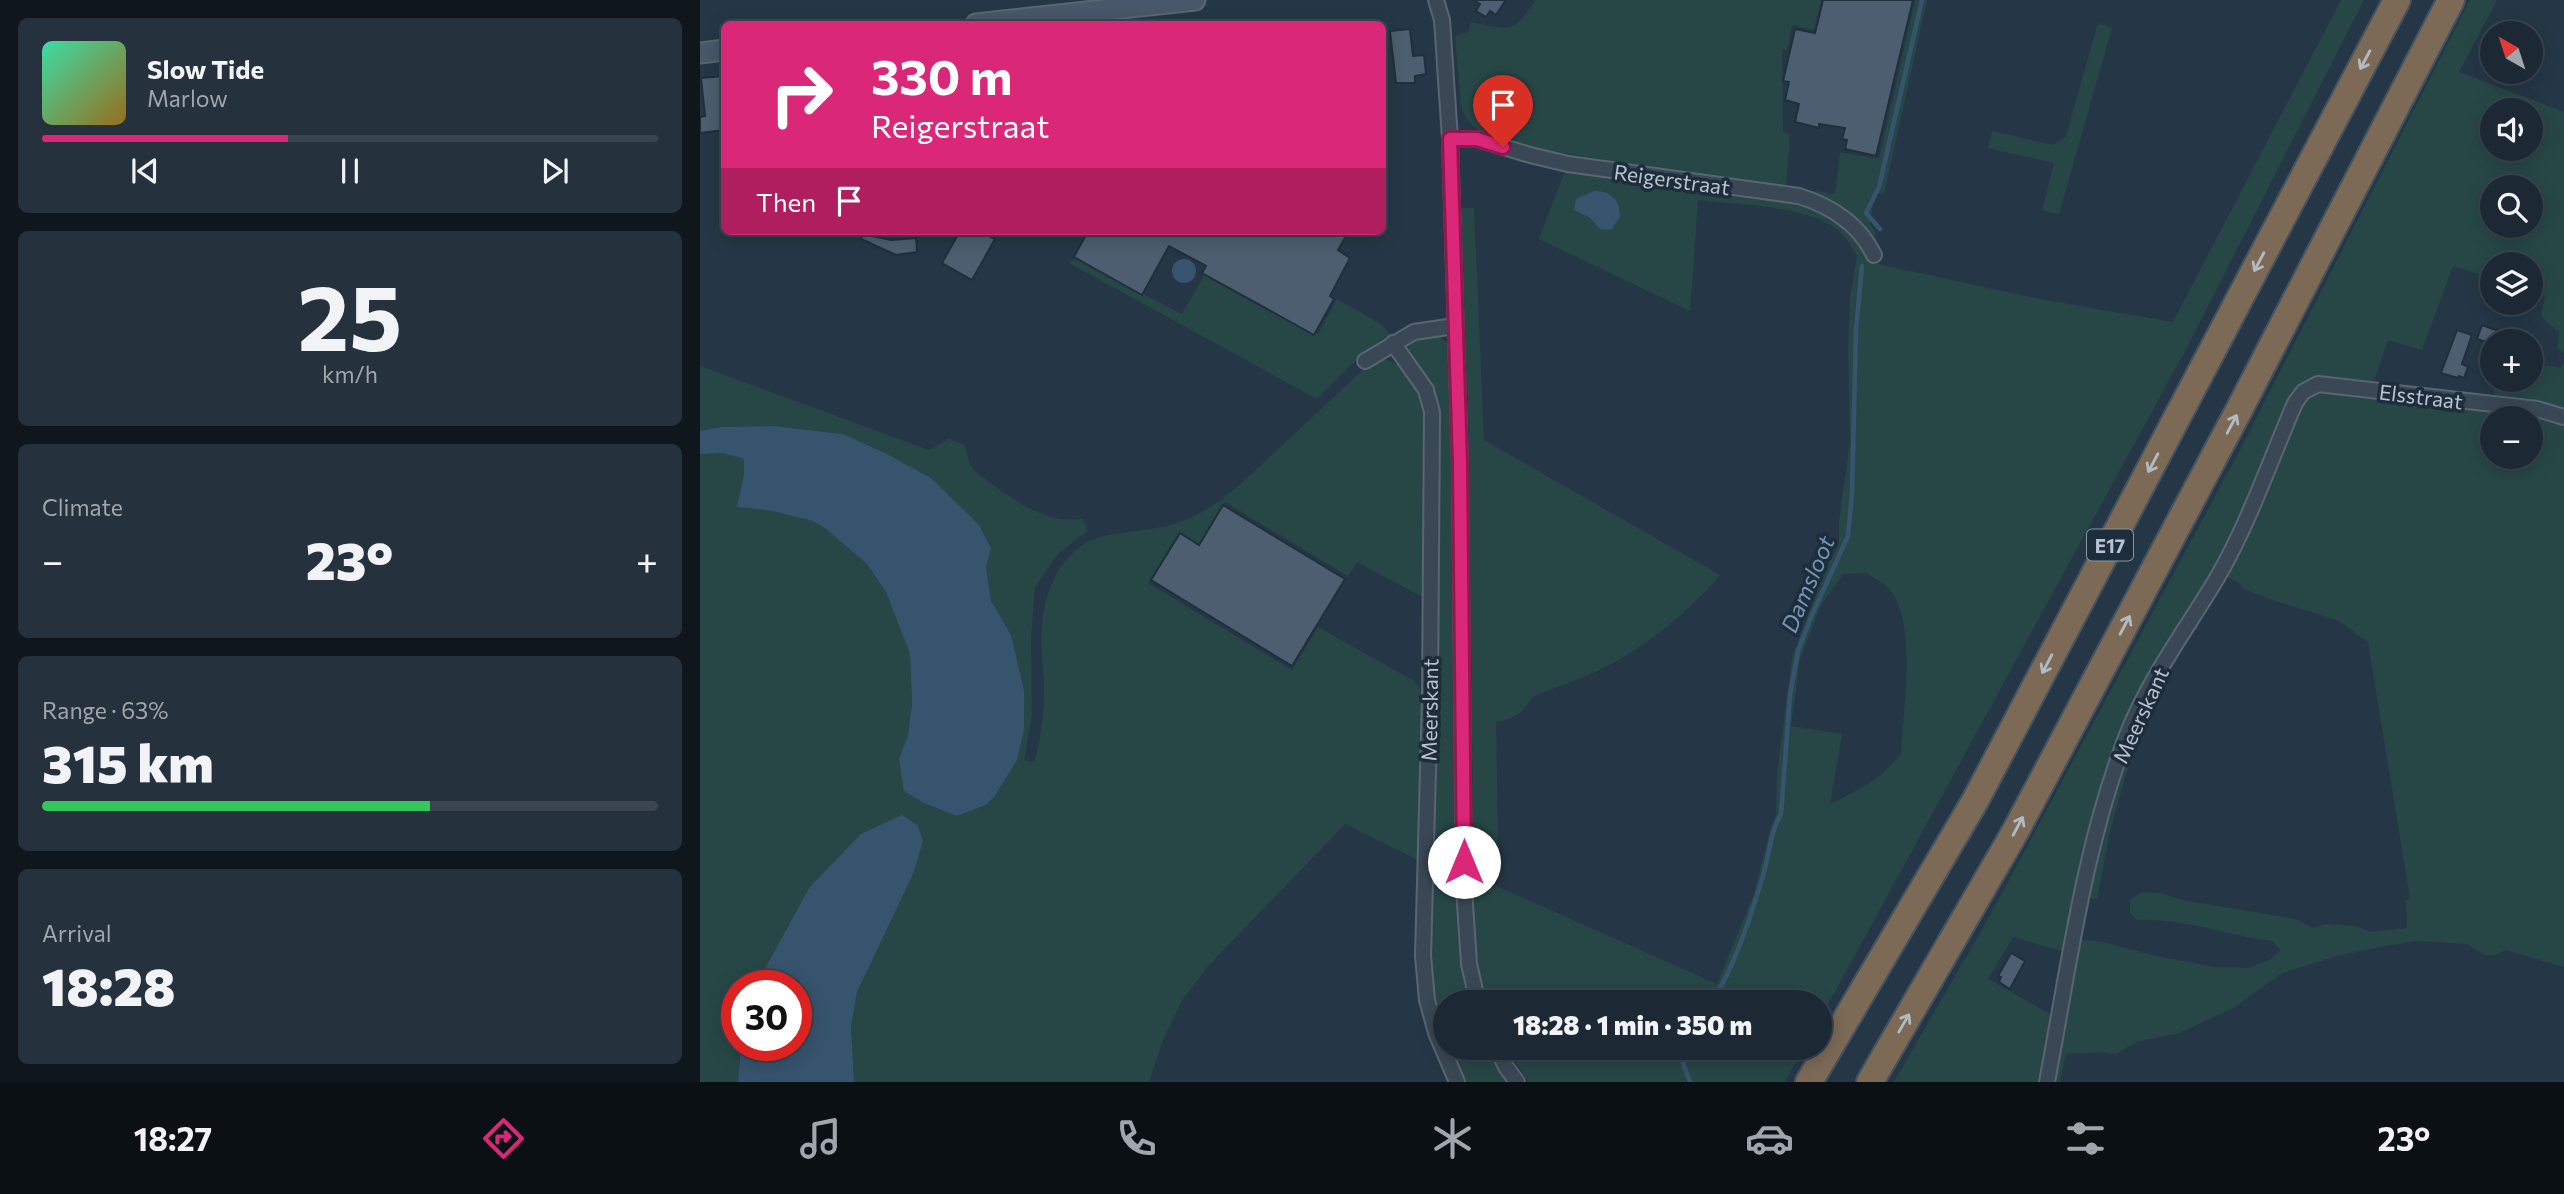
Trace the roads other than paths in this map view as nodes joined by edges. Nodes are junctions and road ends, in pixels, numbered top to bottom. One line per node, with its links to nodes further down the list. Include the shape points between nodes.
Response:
1 (1195, 0): 5 (main road)
2 (1436, 0): 8 (street, via 1442,20)
3 (2397, 0): 19 (highway, E17, one-way to 19, via 1975,801)
4 (2451, 0): 20 (highway, E17, one-way to 4, via 2015,832)
5 (1003, 21)
6 (721, 50): 7 (main road)
7 (700, 52)
8 (1450, 139): 9 (street, Reigerstraat, via 1477,139 1568,164 1799,195 1850,223 1865,236); 10 (street)
9 (1874, 255)
10 (1455, 326): 11 (street, via 1414,332); 15 (street, via 1464,889 1468,964)
11 (1393, 343): 12 (street); 17 (street, Meerskant, via 1426,390 1432,412 1423,956 1427,1000)
12 (1365, 361)
13 (2318, 384): 14 (street, Elsstraat, via 2537,409); 21 (street, Meerskant, via 2295,403 2218,576 2145,695 2128,733 2104,799)
14 (2564, 417)
15 (1475, 990)
16 (1503, 1060): 18 (street)
17 (1457, 1082)
18 (1517, 1082)
19 (1809, 1082)
20 (1870, 1082)
21 (2047, 1082)

